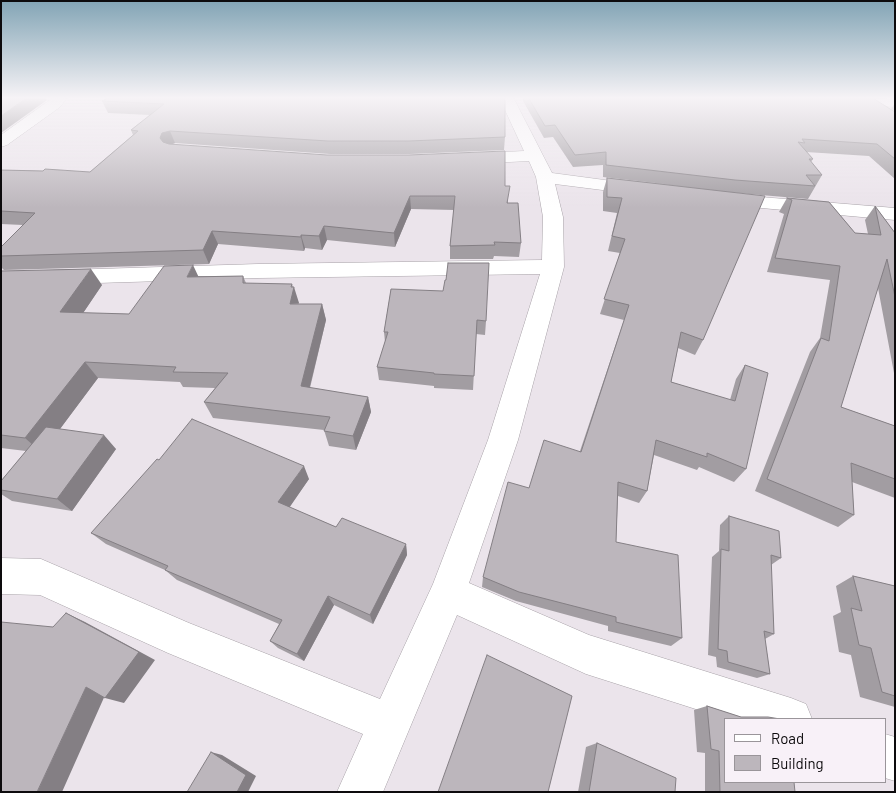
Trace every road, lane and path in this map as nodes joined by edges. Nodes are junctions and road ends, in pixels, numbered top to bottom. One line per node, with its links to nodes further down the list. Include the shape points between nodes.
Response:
1 (12, 134): 3 (street)
2 (526, 134): 5 (street)
3 (1, 142)
4 (448, 159): 5 (street)
5 (540, 166): 6 (street); 9 (street, via 553,217)
6 (660, 192)
7 (709, 198): 8 (street)
8 (895, 214)
9 (553, 267): 10 (street, via 258,270); 12 (street, via 503,440)
10 (1, 279)
11 (1, 576): 14 (street, via 41,577)
12 (448, 592): 13 (street, via 586,654); 14 (street)
13 (788, 718)
14 (390, 724): 15 (street)
15 (360, 792)

